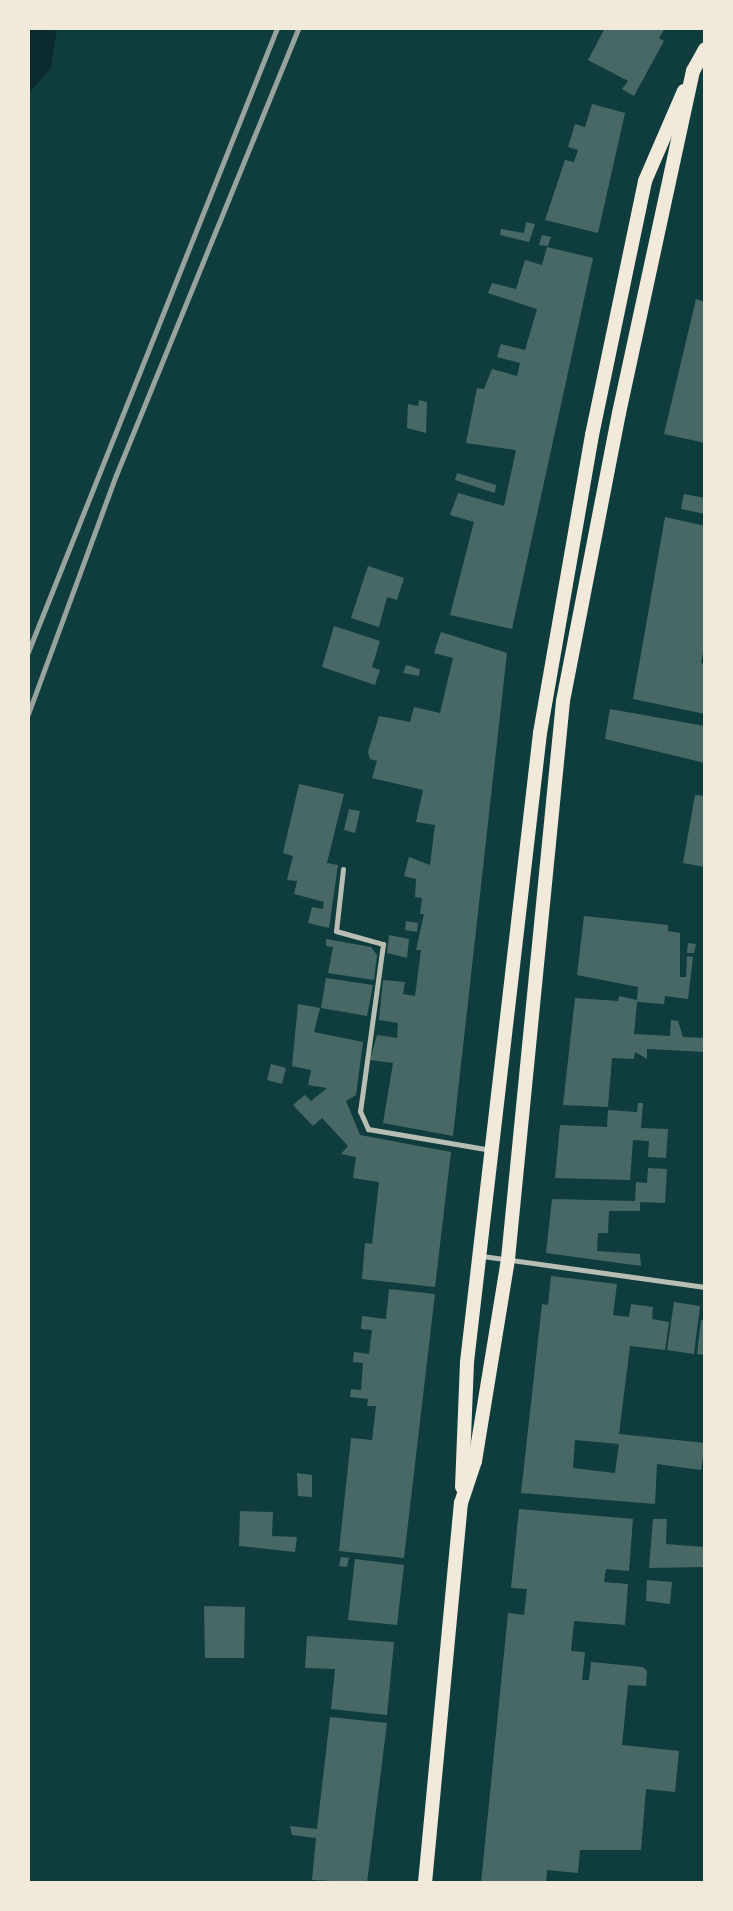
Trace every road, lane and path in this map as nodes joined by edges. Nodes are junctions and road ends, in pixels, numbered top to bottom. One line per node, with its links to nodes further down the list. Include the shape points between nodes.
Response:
1 (705, 49): 2 (main road)
2 (693, 71): 4 (main road, via 645,181 592,435 540,733); 6 (main road, via 563,701)
3 (343, 869): 4 (lane, via 336,931 383,944 360,1111 368,1129)
4 (491, 1150): 5 (main road)
5 (479, 1256): 6 (lane); 8 (main road, via 467,1362)
6 (508, 1259): 7 (lane); 8 (main road, via 475,1461)
7 (705, 1287)
8 (461, 1503): 9 (main road)
9 (425, 1883)

